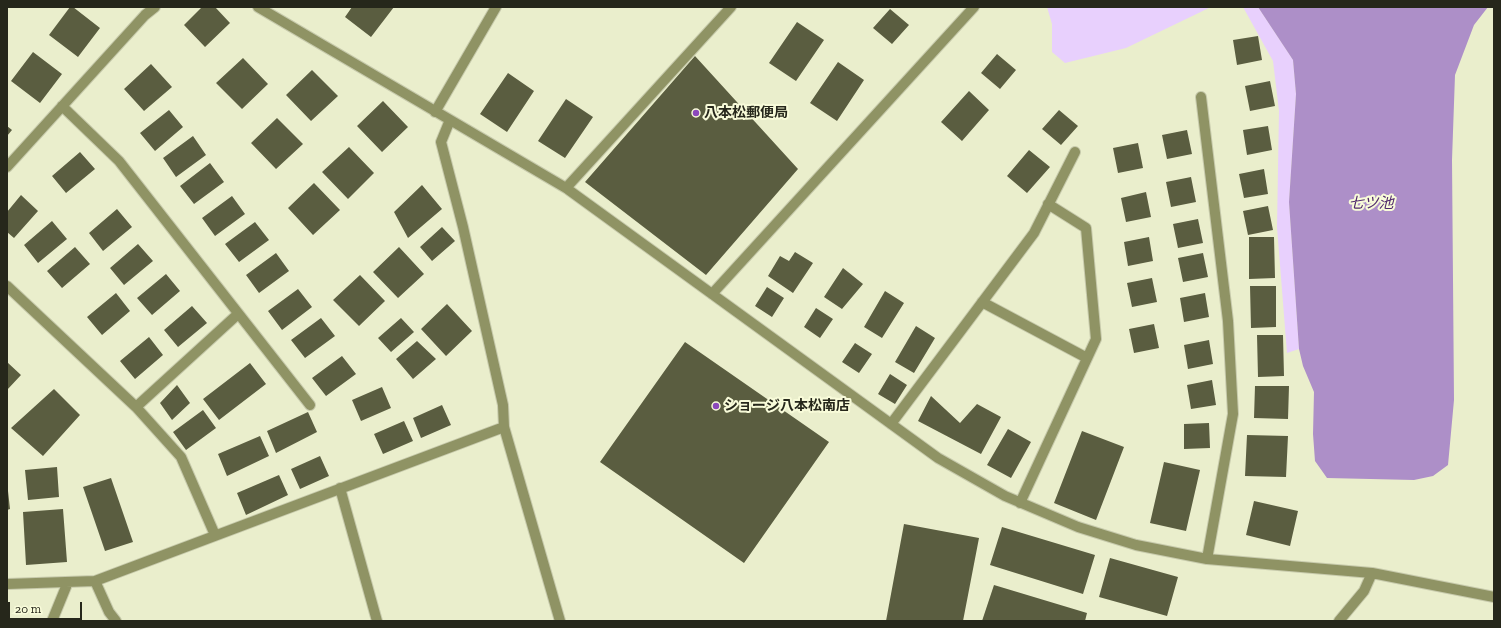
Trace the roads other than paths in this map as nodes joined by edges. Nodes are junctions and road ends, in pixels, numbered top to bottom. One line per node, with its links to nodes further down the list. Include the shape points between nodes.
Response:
1 (155, 7): 7 (street)
2 (258, 7): 8 (street)
3 (496, 7): 8 (street)
4 (731, 7): 12 (street)
5 (974, 7): 15 (street)
6 (1201, 97): 26 (street, via 1228,321 1233,414)
7 (62, 106): 11 (street); 17 (street, via 119,161)
8 (435, 112): 9 (street)
9 (450, 120): 12 (street); 22 (street, via 441,142 463,226 503,405)
10 (1075, 152): 13 (street)
11 (7, 167)
12 (566, 188): 15 (street)
13 (1048, 204): 16 (street, via 1034,233); 18 (street, via 1086,228 1096,340)
14 (7, 286): 20 (street)
15 (712, 294): 21 (street)
16 (982, 302): 18 (street); 21 (street)
17 (238, 314): 19 (street); 20 (street)
18 (1088, 358): 24 (street)
19 (310, 405)
20 (136, 407): 25 (street, via 182,458)
21 (890, 424): 24 (street, via 938,458)
22 (504, 427): 23 (street); 35 (street)
23 (340, 488): 25 (street); 34 (street)
24 (1020, 503): 26 (street, via 1078,528 1136,544)
25 (215, 536): 28 (street)
26 (1207, 559): 27 (street)
27 (1372, 573): 31 (street); 36 (street, via 1364,592)
28 (95, 581): 29 (street); 33 (street, via 109,612)
29 (68, 582): 30 (street); 32 (street)
30 (7, 584)
31 (1494, 597)
32 (52, 621)
33 (116, 621)
34 (377, 621)
35 (560, 621)
36 (1339, 621)

